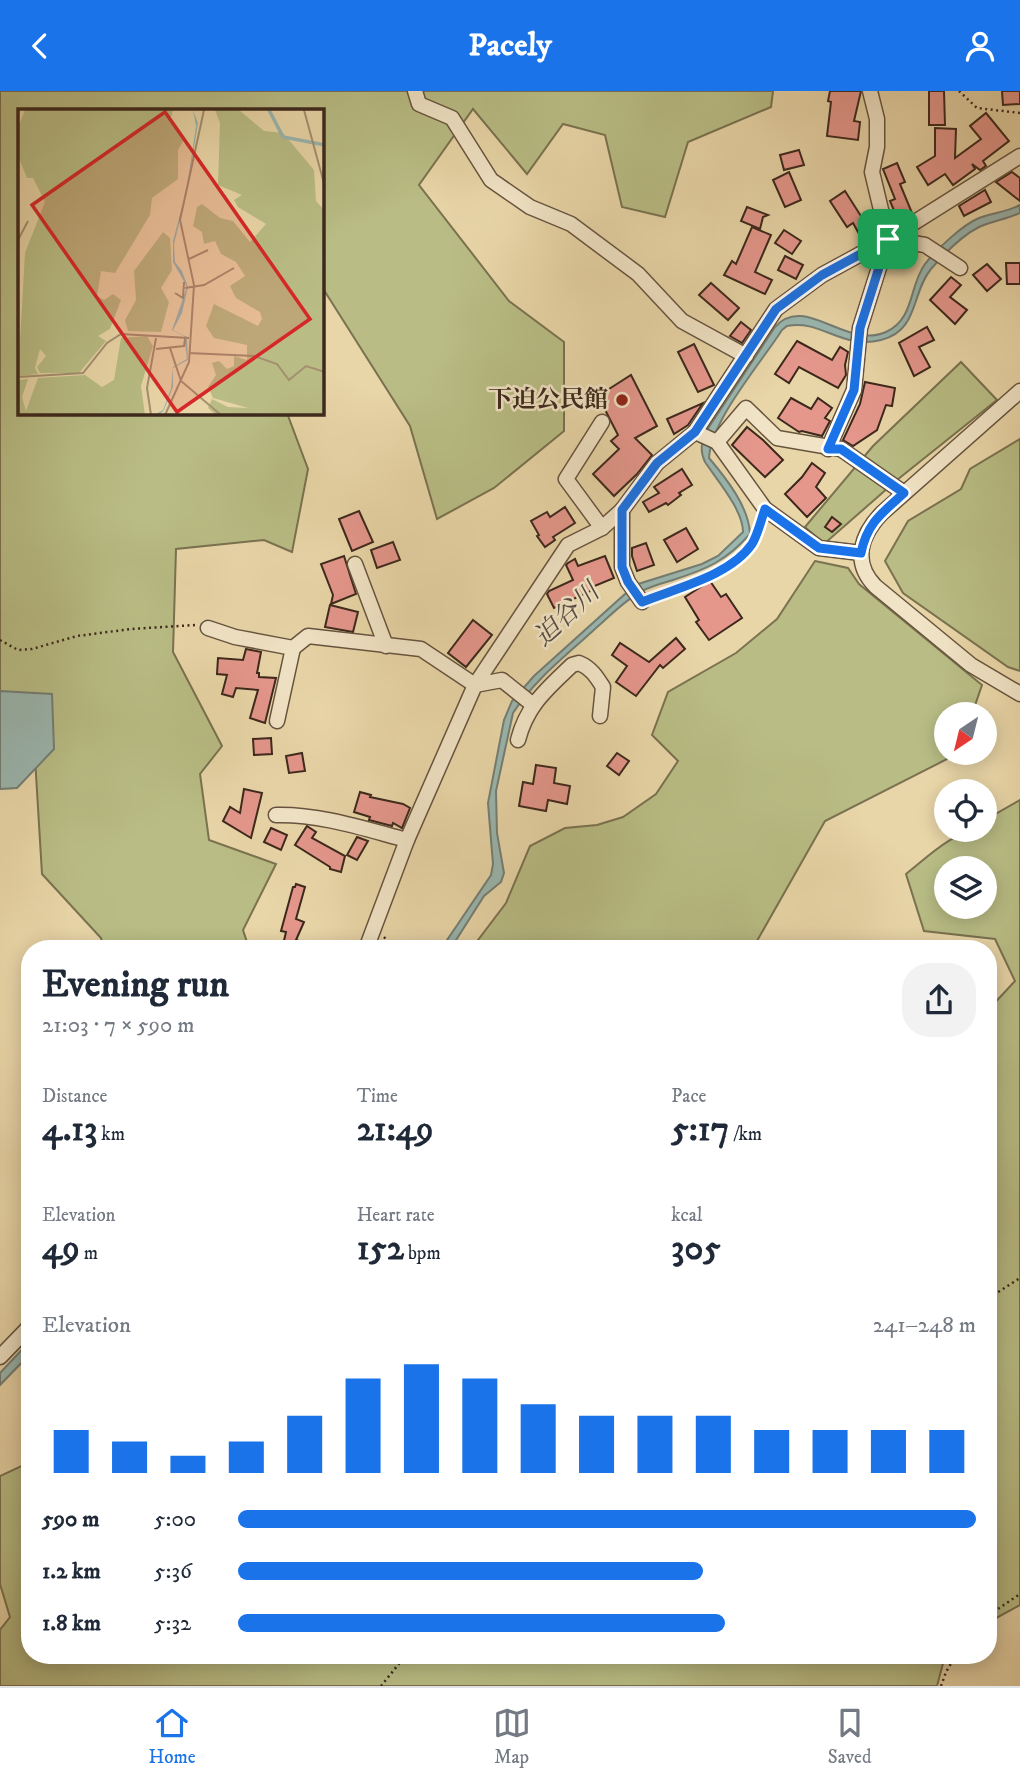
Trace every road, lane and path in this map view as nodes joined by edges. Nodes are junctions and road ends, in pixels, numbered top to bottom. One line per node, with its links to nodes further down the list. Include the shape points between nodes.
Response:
1 (415, 91): 8 (street, via 419,104 452,118 491,180 530,207 571,224 638,274 682,321)
2 (870, 91): 6 (street, via 877,119 872,172)
3 (959, 91): 4 (path, via 977,109)
4 (1020, 113)
5 (1020, 156): 6 (street)
6 (888, 239): 7 (street, via 925,245); 8 (street, via 822,275 776,309); 13 (street, via 860,328 854,390)
7 (960, 268)
8 (746, 356): 11 (street)
9 (1020, 391): 14 (street)
10 (602, 422): 17 (street, via 566,479)
11 (699, 433): 12 (street); 16 (street, via 657,463)
12 (718, 442): 13 (street, via 746,408 777,438); 15 (street)
13 (828, 449): 14 (street, via 841,449)
14 (904, 493): 18 (street, via 870,525)
15 (765, 509): 18 (street, via 819,548); 20 (path, via 752,543 739,558 718,572)
16 (622, 510): 17 (street); 20 (street, via 622,567)
17 (602, 528): 25 (street, via 569,545)
18 (861, 553): 26 (street, via 866,577 874,586 971,665)
19 (355, 564): 23 (street)
20 (640, 599)
21 (208, 628): 22 (path, via 191,624 131,629 18,650); 24 (street, via 235,638)
22 (0, 639)
23 (386, 646): 24 (street, via 308,636); 25 (street, via 421,649)
24 (293, 648): 29 (street)
25 (475, 685): 27 (street, via 502,680); 32 (street)
26 (1020, 694)
27 (530, 702): 28 (street, via 579,663 603,687); 30 (street)
28 (600, 716)
29 (277, 720)
30 (518, 740)
31 (276, 815): 32 (street, via 340,822)
32 (407, 840): 33 (street)
33 (369, 940)
34 (1020, 1278): 35 (path)
35 (997, 1293)
36 (21, 1335): 37 (street)
37 (0, 1357)
38 (1020, 1594): 39 (path)
39 (997, 1610)
40 (399, 1664): 42 (path)
41 (951, 1664): 43 (path)
42 (381, 1686)
43 (941, 1686)

